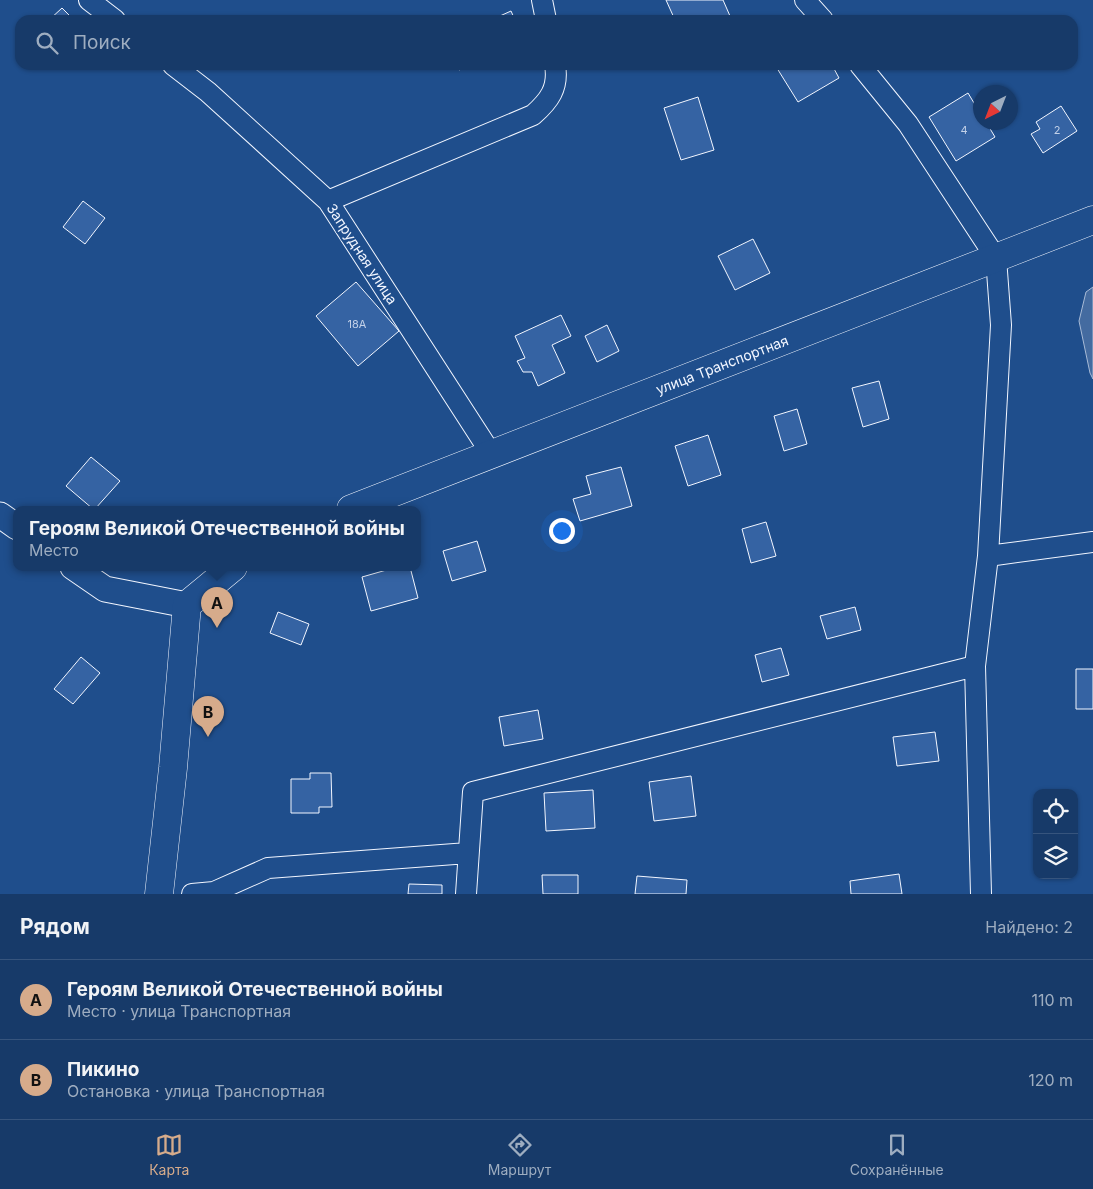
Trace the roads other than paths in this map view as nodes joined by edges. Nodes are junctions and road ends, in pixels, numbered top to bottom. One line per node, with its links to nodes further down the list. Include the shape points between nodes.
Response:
1 (89, 0): 4 (street)
2 (542, 0): 5 (street)
3 (805, 0): 6 (street)
4 (108, 15)
5 (545, 15)
6 (818, 15)
7 (179, 70): 10 (street, Запрудная улица)
8 (555, 70): 10 (street, via 554,88 547,103 533,115)
9 (864, 70): 12 (street, via 908,124)
10 (328, 201): 13 (street, Запрудная улица)
11 (1093, 220): 12 (main road, улица Транспортная)
12 (996, 258): 13 (main road, улица Транспортная); 18 (street, via 1001,325)
13 (492, 455): 14 (main road, улица Транспортная)
14 (359, 506)
15 (0, 515): 16 (street)
16 (13, 524)
17 (1093, 542): 18 (street)
18 (988, 556): 22 (street)
19 (79, 571): 21 (street, via 105,589)
20 (227, 571): 21 (main road)
21 (187, 605): 24 (main road)
22 (975, 666): 23 (street, via 473,792); 27 (street)
23 (468, 853): 25 (street, via 268,868 214,892); 26 (street)
24 (159, 894)
25 (192, 894)
26 (466, 894)
27 (981, 894)

